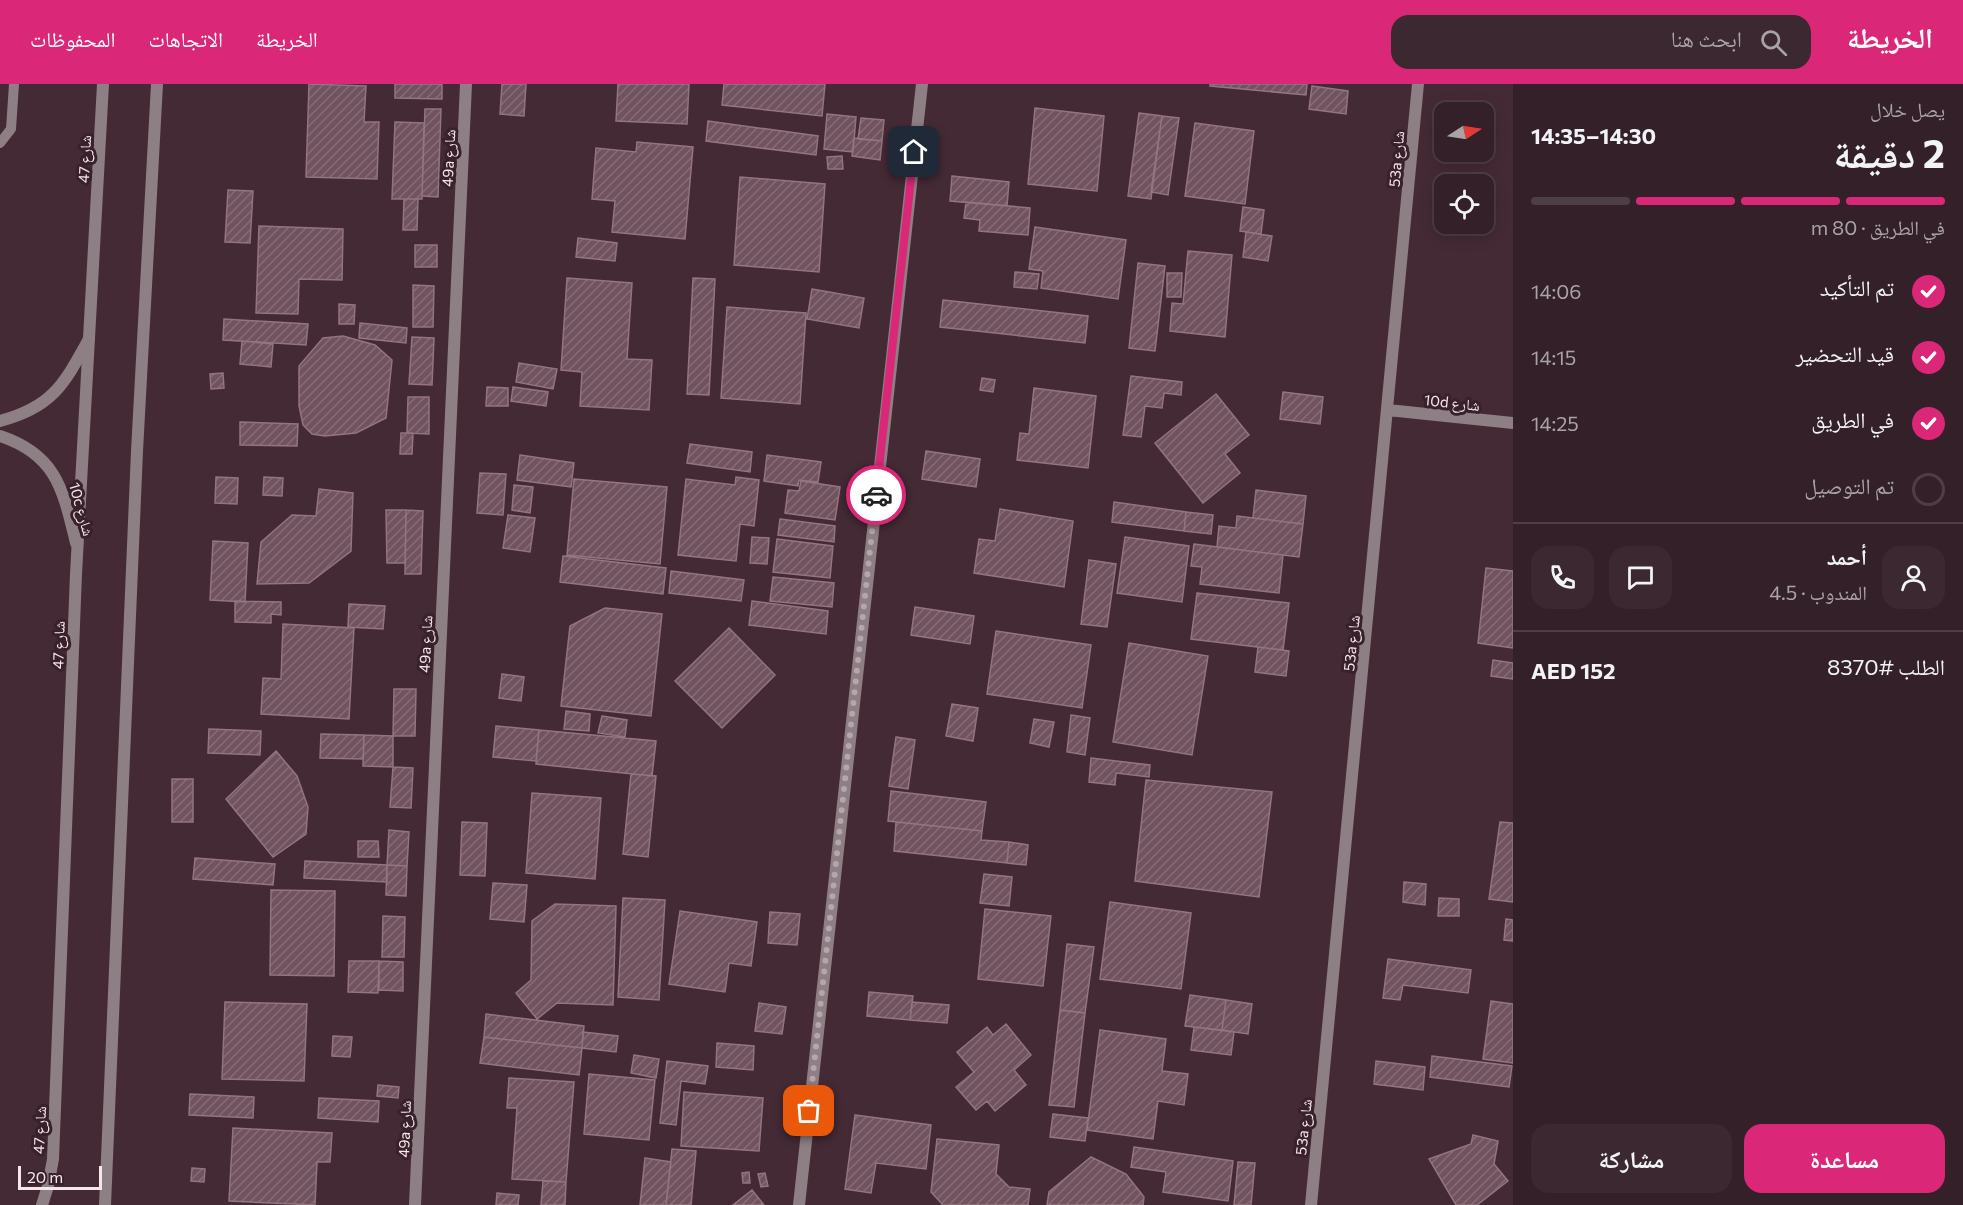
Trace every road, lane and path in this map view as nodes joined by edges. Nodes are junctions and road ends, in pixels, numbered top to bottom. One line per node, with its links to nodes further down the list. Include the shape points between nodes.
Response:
1 (15, 84): 7 (lane, via 10,129)
2 (103, 84): 8 (street, شارع 47)
3 (157, 84): 15 (street)
4 (466, 84): 16 (street, 49a شارع)
5 (922, 84): 17 (street)
6 (1418, 84): 9 (street, 53a شارع)
7 (0, 143)
8 (89, 339): 10 (street, via 59,389 41,405); 13 (street, شارع 47)
9 (1389, 410): 11 (street, 10d شارع); 18 (street, 53a شارع)
10 (0, 421)
11 (1513, 423)
12 (0, 436): 13 (street, 10c شارع, via 27,447 57,479)
13 (77, 549): 14 (street, شارع 47, via 53,1159)
14 (42, 1205)
15 (105, 1205)
16 (415, 1205)
17 (799, 1205)
18 (1311, 1205)

